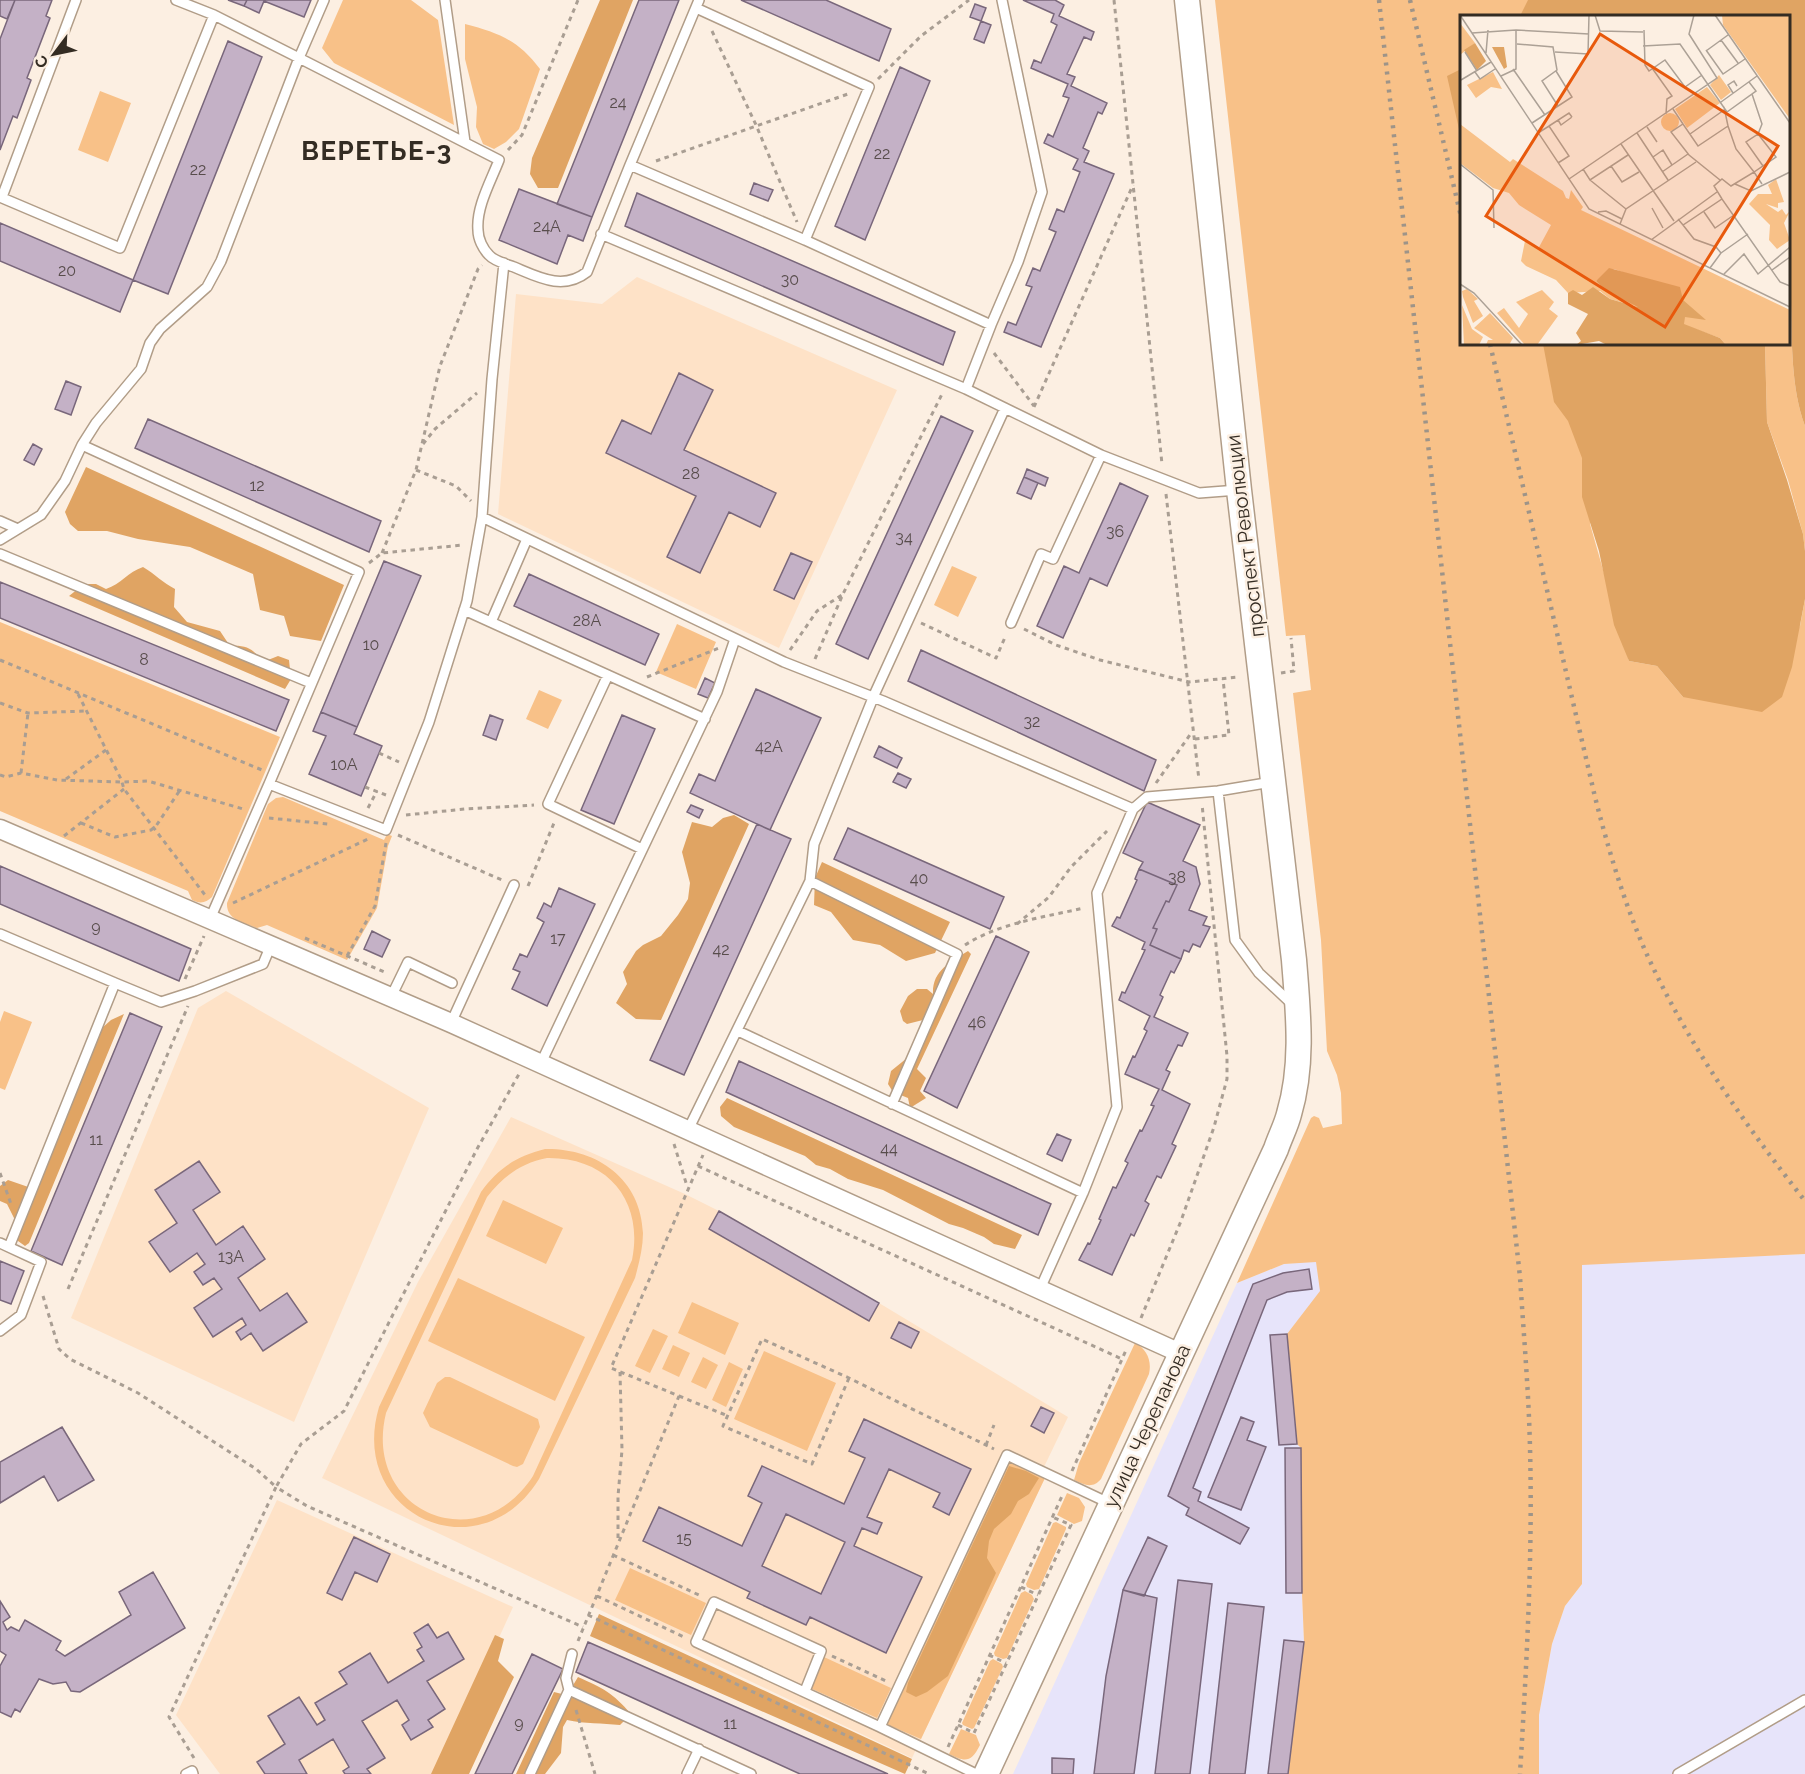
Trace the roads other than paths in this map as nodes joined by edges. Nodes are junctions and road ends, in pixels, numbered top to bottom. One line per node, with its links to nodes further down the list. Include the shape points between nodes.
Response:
1 (76, 0): 12 (lane)
2 (176, 0): 8 (lane)
3 (324, 0): 9 (lane)
4 (445, 0): 10 (lane)
5 (1002, 0): 16 (lane, via 1042,192)
6 (1187, 0): 21 (main road, проспект Революции)
7 (699, 6): 11 (lane); 14 (lane, via 869,87)
8 (214, 15): 9 (lane); 12 (lane, via 120,248)
9 (299, 58): 10 (lane); 19 (lane, via 207,287 160,329 150,343 141,369)
10 (465, 142): 15 (lane, via 499,160 478,216 478,232 490,257)
11 (633, 167): 13 (lane); 14 (lane)
12 (1, 197)
13 (601, 234): 15 (lane, via 587,272 577,279 547,281); 17 (lane)
14 (805, 240): 16 (lane)
15 (504, 263): 22 (lane)
16 (991, 325): 17 (lane)
17 (966, 389): 18 (lane)
18 (1005, 408): 20 (lane); 34 (lane)
19 (82, 445): 24 (lane, via 65,481 41,515); 33 (lane, via 359,572)
20 (1101, 455): 21 (lane, via 1199,493); 30 (lane, via 1053,559 1041,554)
21 (1239, 490): 37 (main road, проспект Революции)
22 (482, 517): 25 (lane); 28 (lane)
23 (0, 521): 24 (lane)
24 (18, 528): 26 (lane)
25 (527, 539): 29 (lane); 31 (lane)
26 (0, 540)
27 (0, 554): 33 (lane)
28 (464, 610): 29 (lane); 36 (lane, via 429,722 388,831)
29 (491, 622): 32 (lane)
30 (1011, 623)
31 (735, 640): 34 (lane); 35 (lane)
32 (608, 675): 35 (lane); 41 (lane, via 548,804)
33 (311, 683): 36 (lane)
34 (873, 697): 39 (lane); 42 (lane, via 814,844)
35 (705, 719): 41 (lane)
36 (271, 779): 44 (lane)
37 (1273, 782): 38 (lane); 50 (main road, проспект Революции)
38 (1218, 791): 39 (lane, via 1147,796); 50 (lane, via 1235,940 1259,973)
39 (1133, 810): 57 (lane, via 1097,893 1117,1107)
40 (0, 829): 44 (street)
41 (642, 849): 53 (lane)
42 (810, 881): 52 (lane); 55 (lane, via 957,954)
43 (514, 885): 51 (lane)
44 (208, 925): 46 (street)
45 (0, 934): 47 (lane)
46 (271, 945): 47 (lane, via 263,964 160,1002); 49 (street)
47 (115, 983): 58 (lane, via 18,1225)
48 (452, 983): 49 (lane, via 408,962)
49 (392, 997): 51 (street)
50 (1298, 1009): 54 (main road, проспект Революции)
51 (452, 1023): 53 (street)
52 (738, 1030): 55 (lane); 56 (lane)
53 (542, 1063): 56 (street)
54 (1297, 1073): 61 (main road, улица Черепанова, via 1276,1149)
55 (892, 1104): 57 (lane)
56 (680, 1134): 59 (street)
57 (1083, 1192): 59 (lane)
58 (4, 1245): 60 (lane, via 41,1262 21,1315)
59 (1040, 1288): 61 (street)
60 (0, 1331)
61 (1180, 1353): 62 (main road, улица Черепанова)
62 (1111, 1504): 67 (lane, via 1007,1455); 75 (main road, улица Черепанова)
63 (572, 1654): 64 (lane, via 566,1678)
64 (569, 1690): 68 (lane); 71 (lane)
65 (805, 1691): 65 (lane, via 696,1642 714,1602 821,1651); 67 (lane)
66 (1805, 1700): 76 (lane)
67 (879, 1727): 74 (lane)
68 (699, 1749): 72 (lane); 73 (lane)
69 (186, 1774): 70 (lane)
70 (194, 1774)
71 (530, 1774)
72 (687, 1774)
73 (751, 1774)
74 (976, 1774)
75 (986, 1774)
76 (1678, 1774)

